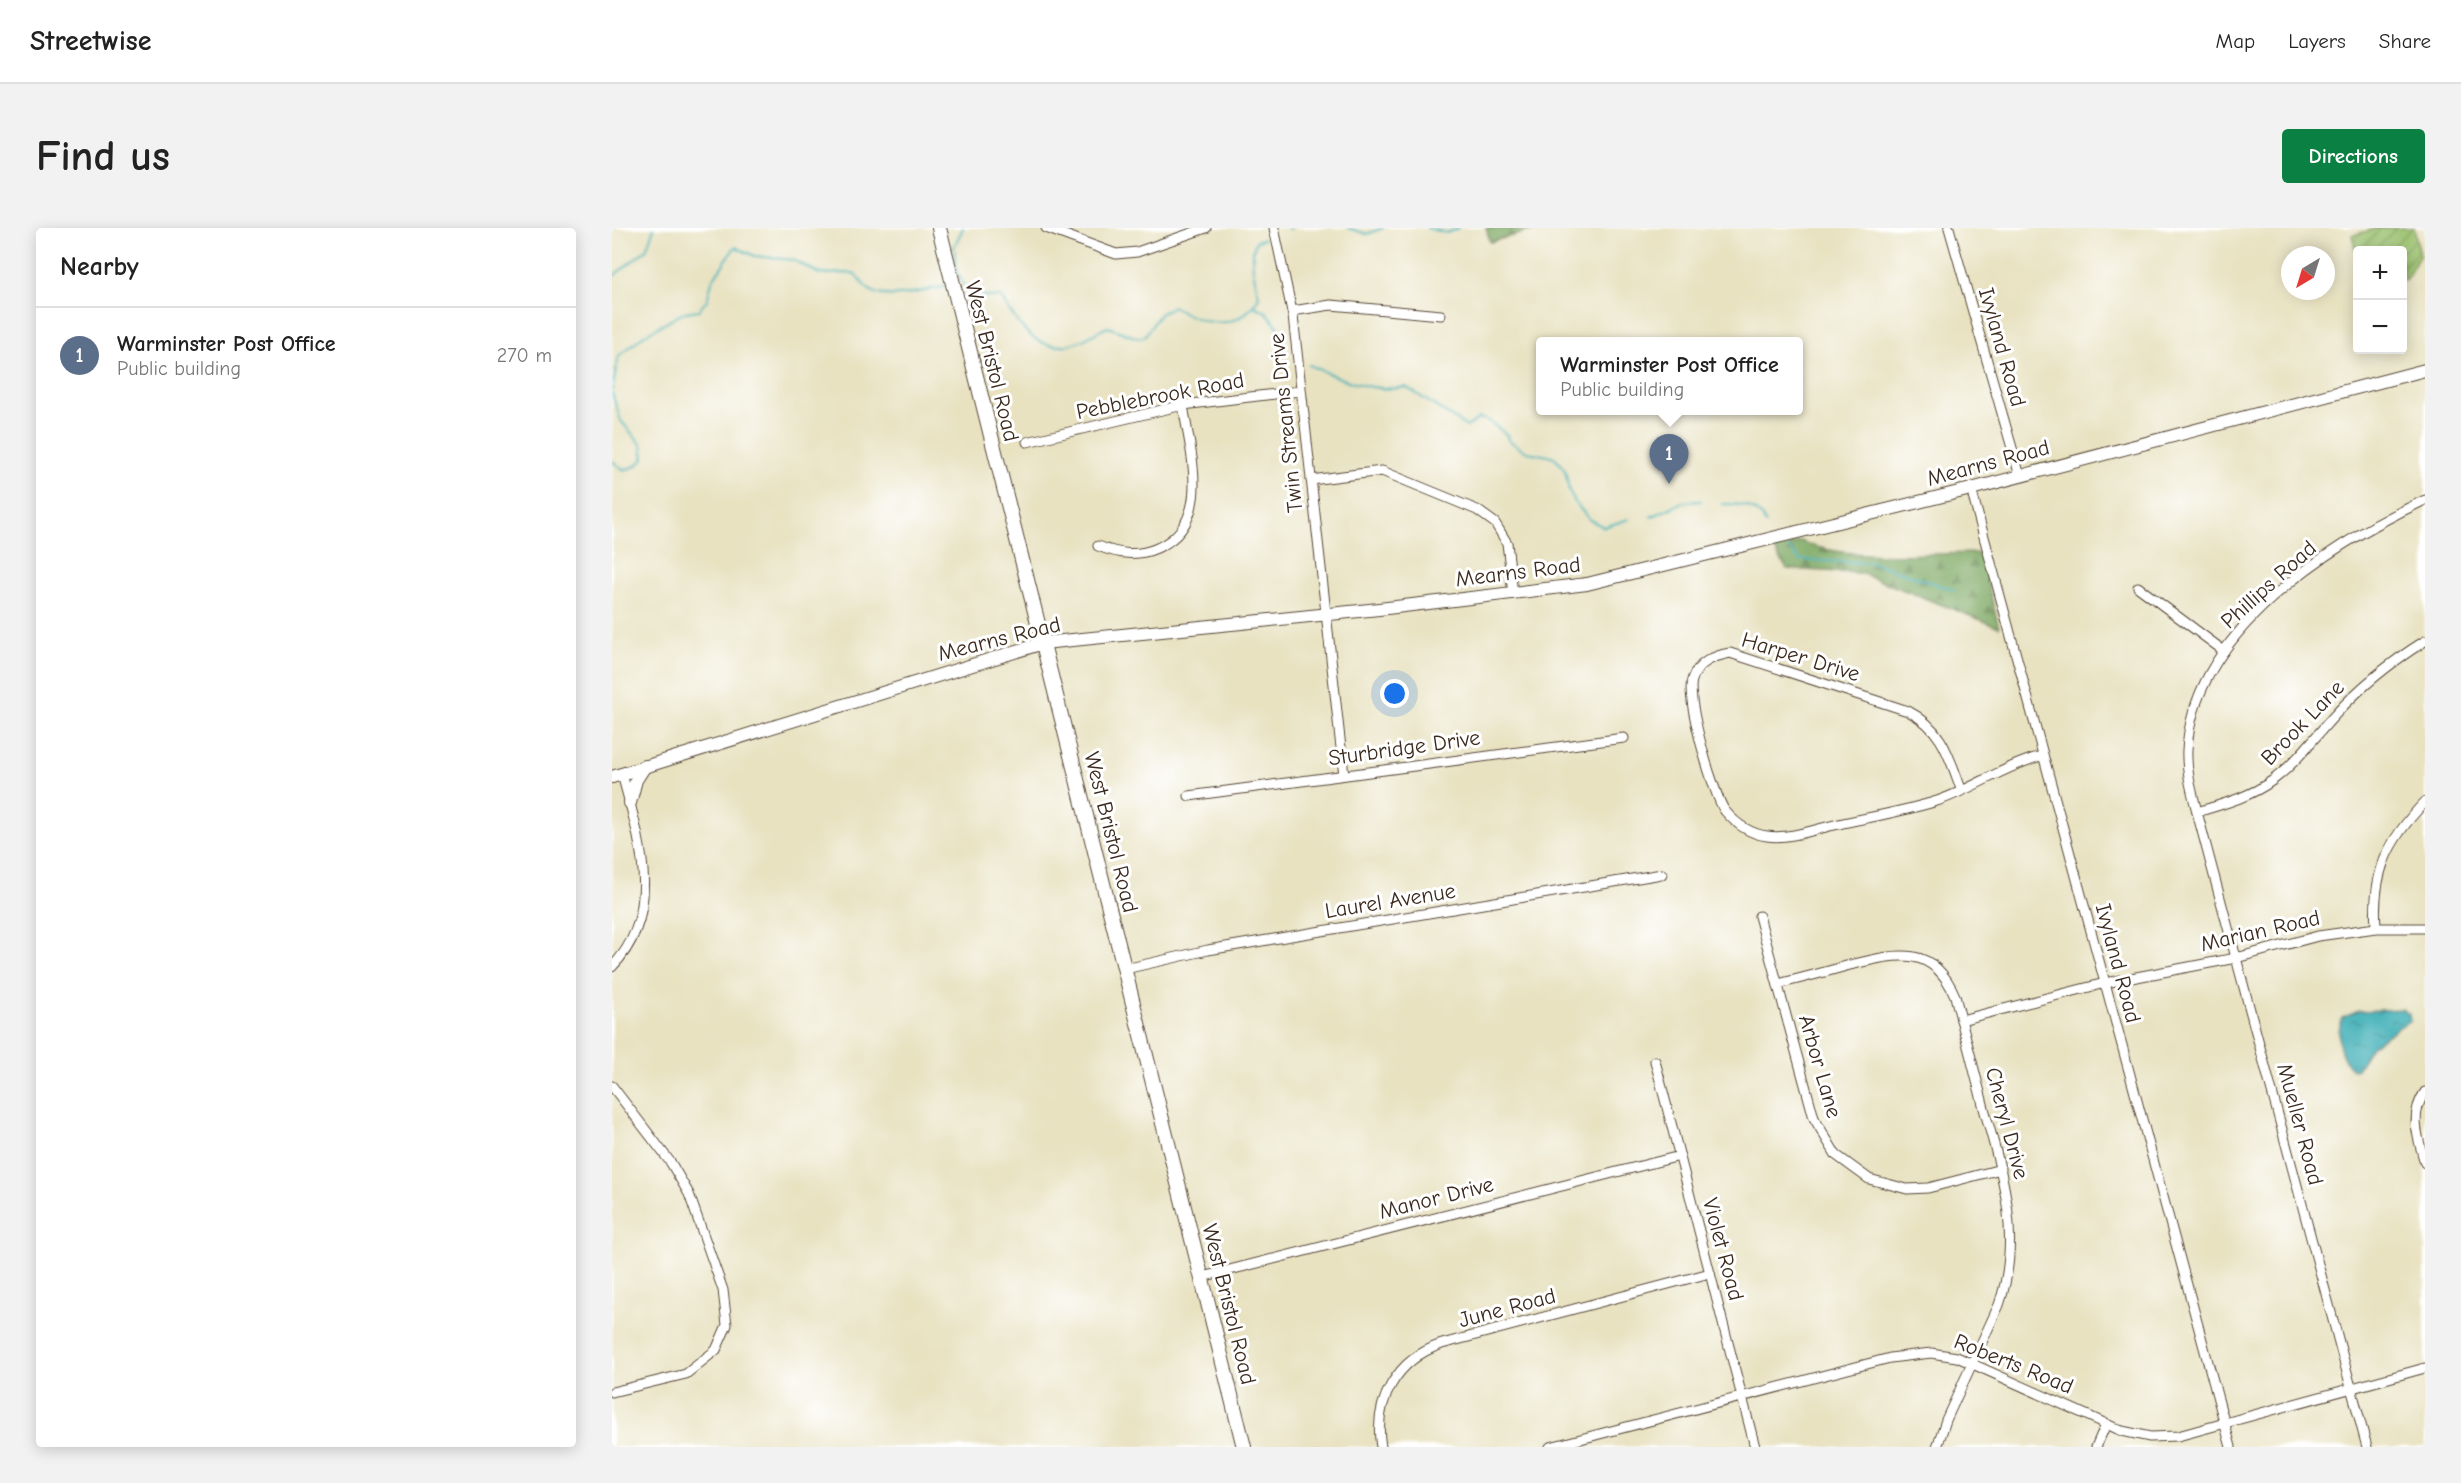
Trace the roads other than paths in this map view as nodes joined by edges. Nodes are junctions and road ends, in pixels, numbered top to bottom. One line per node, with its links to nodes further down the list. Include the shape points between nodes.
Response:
1 (939, 228): 21 (main road, West Bristol Road)
2 (1046, 228): 3 (street, via 1116,254 1137,252)
3 (1206, 228)
4 (1274, 228): 6 (street, Twin Streams Drive)
5 (1949, 228): 12 (street, Ivyland Road)
6 (1292, 311): 7 (street, via 1331,305); 9 (street, Twin Streams Drive)
7 (1441, 315)
8 (2425, 370): 12 (street, Mearns Road)
9 (1300, 391): 10 (street, Pebblebrook Road); 13 (street, Twin Streams Drive)
10 (1183, 405): 11 (street, Pebblebrook Road); 16 (street, via 1195,490 1184,528 1165,544 1138,554 1116,553)
11 (1027, 442)
12 (2020, 476): 14 (street, Mearns Road)
13 (1311, 480): 18 (street, via 1382,471 1477,510 1495,523 1507,543); 19 (street, Twin Streams Drive)
14 (1971, 489): 18 (street, Mearns Road, via 1587,584); 24 (street, Ivyland Road)
15 (2425, 500): 22 (street, Phillips Road, via 2327,555 2272,600)
16 (1098, 546)
17 (2138, 587): 22 (street)
18 (1513, 594): 19 (street, Mearns Road)
19 (1326, 615): 21 (street, Mearns Road); 27 (street, Twin Streams Drive)
20 (2425, 641): 32 (street, Brook Lane, via 2367,684 2274,780 2233,801)
21 (1043, 644): 25 (street, Mearns Road); 39 (main road, West Bristol Road)
22 (2223, 651): 32 (street, Phillips Road, via 2200,692 2189,737 2188,764)
23 (1624, 738): 27 (street, Sturbridge Drive)
24 (2041, 756): 28 (street, Harper Drive, via 2015,763); 40 (street, Ivyland Road)
25 (645, 766): 26 (street, Mearns Road); 31 (street, via 632,790)
26 (617, 775): 31 (street)
27 (1344, 775): 29 (street, Sturbridge Drive)
28 (1961, 789): 28 (street, Harper Drive, via 1938,800 1781,837 1749,831 1719,801 1693,712 1692,679 1700,666 1714,656 1730,653 1908,711 1936,731 1946,746)
29 (1189, 796)
30 (2425, 802): 35 (street, via 2396,837 2381,865)
31 (630, 803): 38 (street, via 646,875 643,909 633,937)
32 (2197, 812): 37 (street, Mueller Road)
33 (1662, 874): 39 (street, Laurel Avenue, via 1218,948)
34 (1759, 916): 41 (street, Arbor Lane)
35 (2376, 928): 36 (street, Marian Road); 37 (street, Marian Road, via 2318,936)
36 (2425, 928)
37 (2236, 958): 40 (street, Marian Road); 53 (street, Mueller Road)
38 (612, 967)
39 (1125, 969): 50 (main road, West Bristol Road)
40 (2105, 983): 42 (street, Marian Road); 56 (street, Ivyland Road)
41 (1778, 984): 42 (street, Cheryl Drive, via 1907,954 1928,962 1944,975); 48 (street, Arbor Lane, via 1814,1118 1827,1144 1846,1164 1876,1182 1907,1189 1928,1188)
42 (1961, 1020): 48 (street, Cheryl Drive)
43 (1654, 1061): 46 (street, Violet Road)
44 (612, 1086): 54 (street, via 690,1194 723,1290 727,1324 716,1350 686,1374)
45 (2425, 1092): 47 (street, via 2415,1120)
46 (1680, 1156): 49 (street, Violet Road); 50 (street, Manor Drive)
47 (2425, 1164)
48 (2001, 1169): 51 (street, Cheryl Drive, via 2009,1210 2007,1272 1999,1305)
49 (1710, 1273): 55 (street, Violet Road); 59 (street, June Road, via 1423,1352 1405,1366 1387,1391 1379,1422)
50 (1202, 1277): 58 (main road, West Bristol Road)
51 (1972, 1364): 55 (street, Roberts Road, via 1945,1354 1906,1355); 57 (street, Roberts Road); 62 (street, Cheryl Drive)
52 (2425, 1368): 53 (street, Roberts Road)
53 (2351, 1388): 56 (street, Roberts Road); 65 (street, Mueller Road)
54 (612, 1392)
55 (1742, 1397): 60 (street, Roberts Road); 61 (street, Violet Road)
56 (2224, 1423): 57 (street, Roberts Road, via 2167,1437 2136,1435); 64 (street, Ivyland Road)
57 (2106, 1424): 63 (street)
58 (1244, 1447)
59 (1381, 1447)
60 (1551, 1447)
61 (1755, 1447)
62 (1937, 1447)
63 (2096, 1447)
64 (2230, 1447)
65 (2367, 1447)

